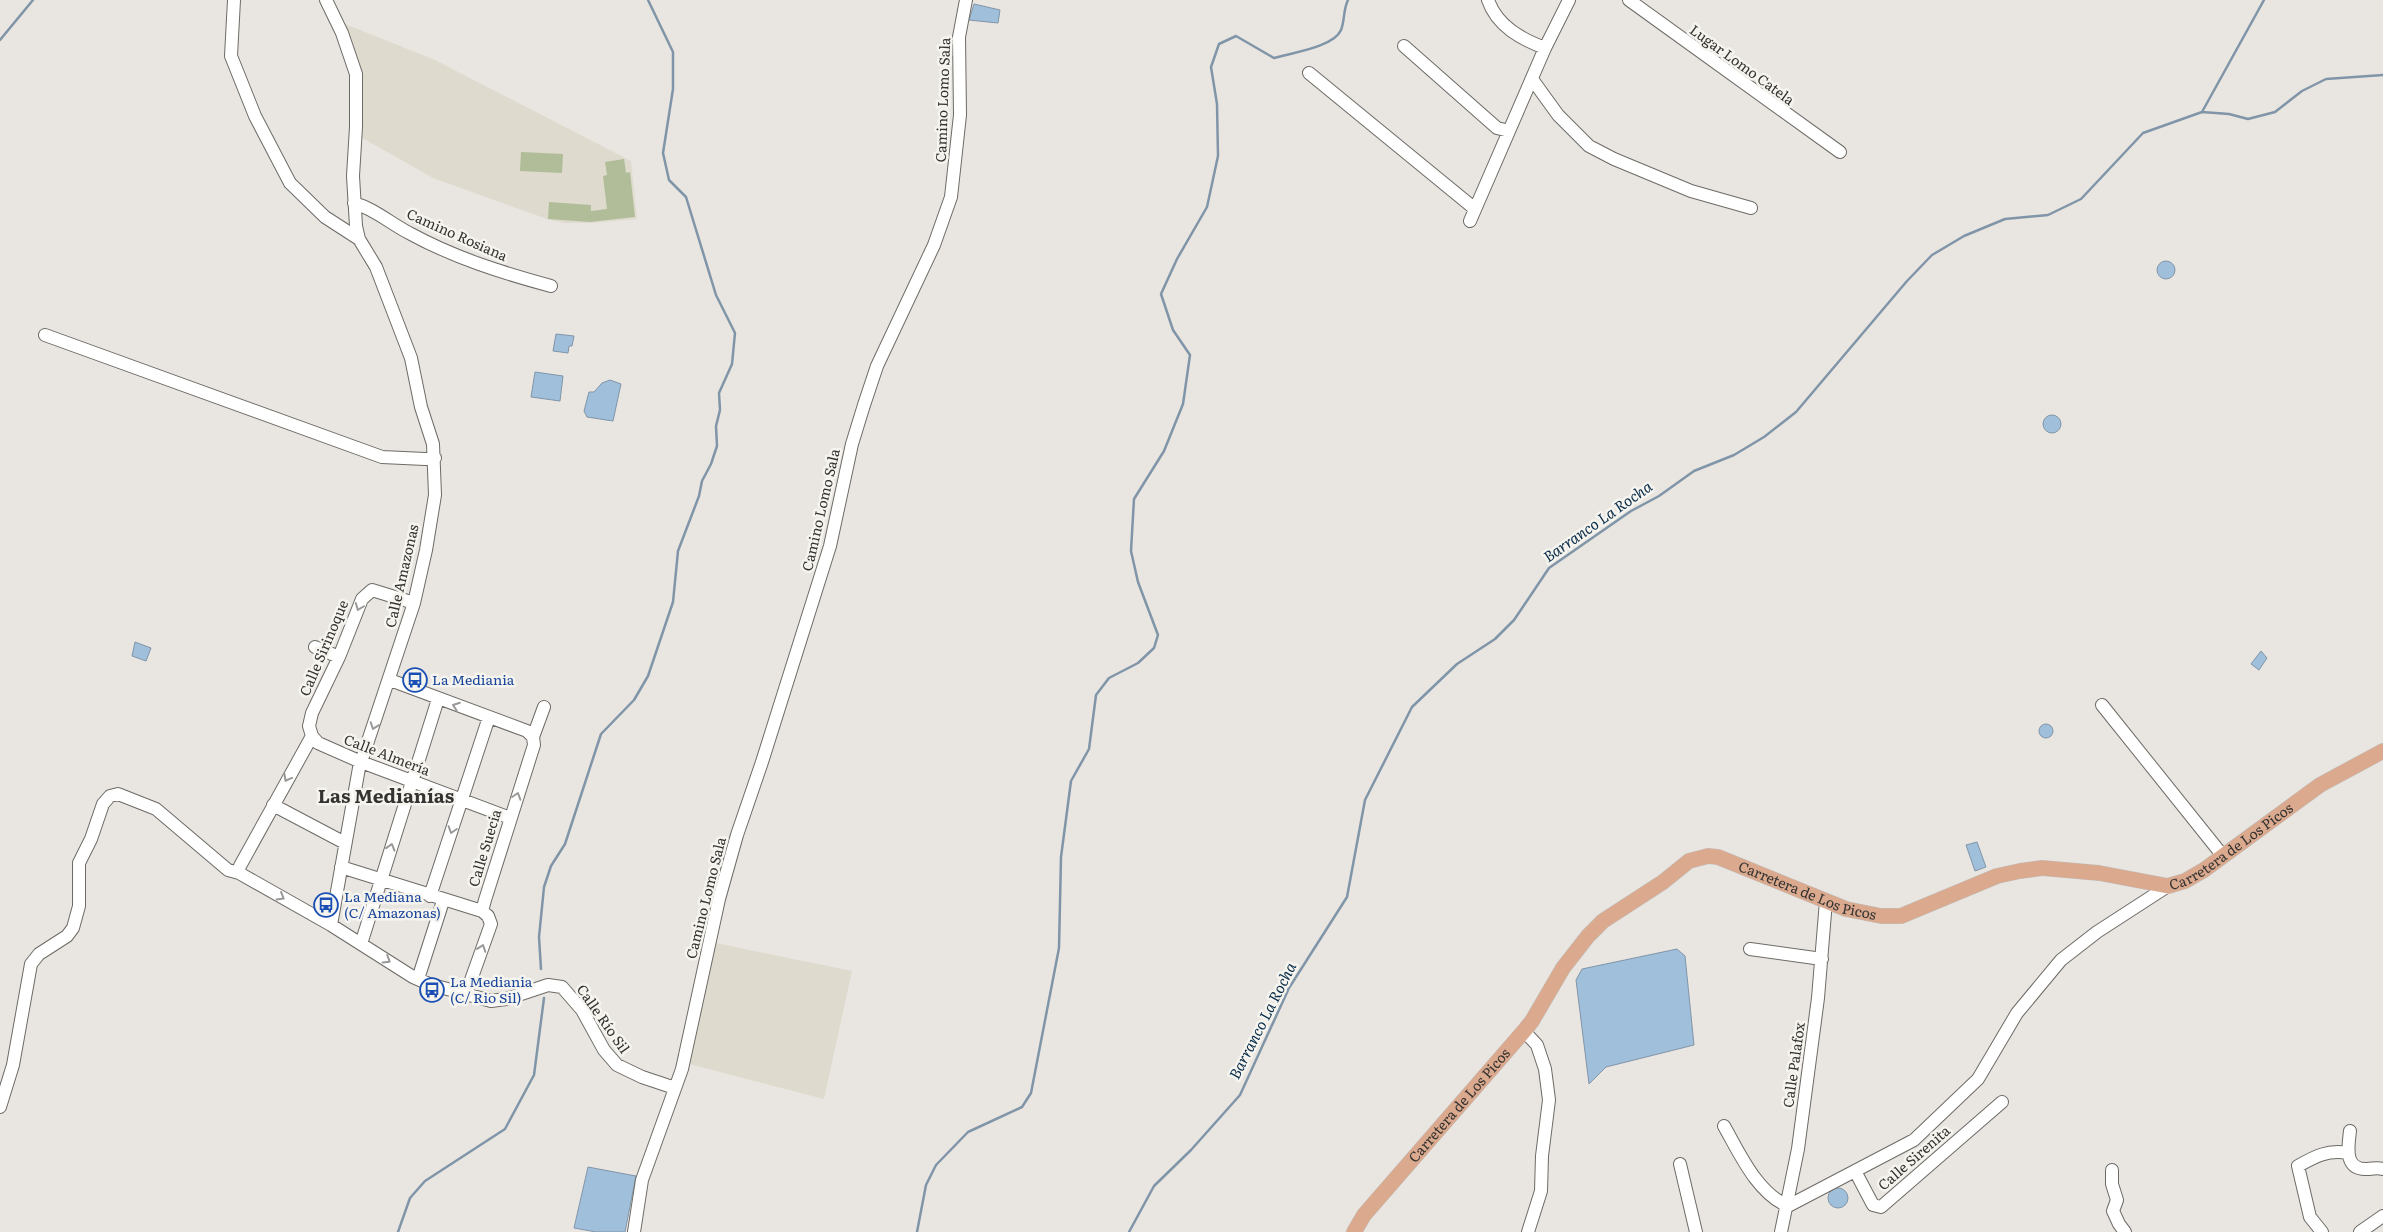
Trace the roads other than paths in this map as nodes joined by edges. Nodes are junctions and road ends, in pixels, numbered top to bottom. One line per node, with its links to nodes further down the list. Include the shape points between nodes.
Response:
1 (234, 0): 15 (street, via 231,56 255,116 295,188 325,217)
2 (326, 0): 13 (street, via 356,74)
3 (966, 0): 52 (street, Camino Lomo Sala, via 959,37 960,115 951,197 934,245 878,366 864,405 852,444 830,546 736,835)
4 (1488, 0): 8 (street, via 1503,23 1523,39)
5 (1569, 0): 8 (street)
6 (1629, 0): 12 (street, Lugar Lomo Catela)
7 (1404, 46): 11 (street, via 1498,128)
8 (1545, 48): 10 (street)
9 (1309, 73): 11 (street, via 1473,215)
10 (1532, 79): 11 (street); 14 (street, via 1562,120 1589,146 1692,191)
11 (1509, 131)
12 (1840, 152)
13 (354, 203): 15 (street); 16 (street, Camino Rosiana, via 367,207 410,234 490,269)
14 (1751, 208)
15 (359, 239): 18 (street, Calle Amazonas, via 376,267 411,358)
16 (551, 286)
17 (45, 335): 18 (street, via 382,457)
18 (435, 458): 19 (street, Calle Amazonas, via 435,495)
19 (414, 603): 21 (street, Calle Sirinoque, one-way to 21, via 372,590 366,594); 22 (street, Calle Amazonas)
20 (315, 647): 21 (street)
21 (339, 658): 27 (street, Calle Sirinoque, via 312,713 309,726)
22 (390, 680): 23 (street); 30 (street, Calle Amazonas, one-way to 30)
23 (438, 699): 26 (street, one-way to 23); 31 (street)
24 (2102, 705): 36 (street)
25 (544, 707): 28 (street, Calle Suecia)
26 (488, 718): 28 (street, via 527,731); 32 (street)
27 (312, 736): 30 (street, Calle Almería, via 318,743); 33 (street, one-way to 33)
28 (533, 737): 34 (street, Calle Suecia, one-way to 28, via 534,744)
29 (2383, 752): 36 (main road, Carretera de Los Picos, via 2320,785)
30 (362, 762): 31 (street, Calle Almería); 35 (street, Calle Amazonas)
31 (412, 781): 32 (street, Calle Almería); 39 (street, one-way to 31)
32 (461, 800): 34 (street, Calle Almería); 41 (street, one-way to 41)
33 (272, 805): 35 (street); 38 (street)
34 (510, 818): 44 (street, Calle Suecia)
35 (345, 842): 37 (street, Calle Amazonas)
36 (2223, 856): 40 (main road, Carretera de Los Picos, via 2185,881)
37 (341, 867): 39 (street); 45 (street, Calle Amazonas)
38 (239, 873): 45 (street, Calle Río Sil, one-way to 45); 54 (street, Calle Río Sil, via 228,870 156,809 118,794 110,796 102,804 79,863 79,906 73,928 30,964 13,1066)
39 (381, 880): 41 (street); 46 (street)
40 (2168, 886): 43 (main road, Carretera de Los Picos, via 2099,873 2042,868 1997,876 1901,916 1881,916); 61 (street, via 2097,932 2061,960 2017,1013 1978,1079 1914,1140)
41 (430, 896): 42 (street)
42 (443, 901): 44 (street); 49 (street)
43 (1826, 901): 48 (street, Calle Palafox); 51 (main road, Carretera de Los Picos, via 1718,857 1689,861 1603,921 1588,936 1562,968)
44 (482, 911): 50 (street, one-way to 44, via 491,924)
45 (331, 925): 46 (street, Calle Río Sil)
46 (361, 944): 49 (street, Calle Río Sil, one-way to 49)
47 (1750, 949): 48 (street)
48 (1822, 959): 62 (street, Calle Palafox)
49 (418, 979): 50 (street, Calle Río Sil)
50 (466, 994): 52 (street, Calle Río Sil, via 491,1001 548,984 562,987 582,1010 604,1050 617,1066)
51 (1524, 1031): 65 (main road, Carretera de Los Picos, via 1364,1215); 66 (street, via 1537,1045 1550,1100 1541,1191)
52 (675, 1088): 64 (street, Camino Lomo Sala, via 642,1180)
53 (2002, 1102): 61 (street, Calle Sirenita, via 1881,1207 1873,1205)
54 (0, 1107)
55 (1724, 1126): 62 (street, via 1762,1187)
56 (2350, 1131): 57 (street)
57 (2348, 1153): 59 (street, via 2350,1162 2356,1167); 70 (street, via 2320,1154 2298,1166 2310,1217)
58 (1680, 1164): 67 (street)
59 (2383, 1169)
60 (2112, 1170): 69 (street, via 2117,1200 2113,1211)
61 (1855, 1172): 62 (street)
62 (1788, 1206): 68 (street, Calle Palafox)
63 (2383, 1216): 71 (street)
64 (634, 1232)
65 (1354, 1232)
66 (1528, 1232)
67 (1696, 1232)
68 (1782, 1232)
69 (2125, 1232)
70 (2322, 1232)
71 (2360, 1232)

